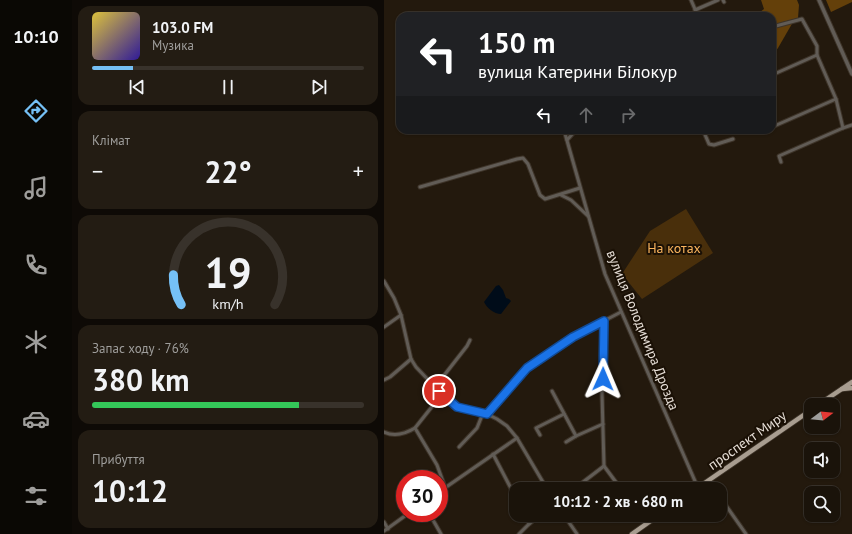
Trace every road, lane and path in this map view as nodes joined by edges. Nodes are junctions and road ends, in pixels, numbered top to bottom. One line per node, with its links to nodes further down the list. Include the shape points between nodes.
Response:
1 (691, 0): 4 (street)
2 (718, 0): 4 (street)
3 (819, 0): 8 (street)
4 (695, 10)
5 (776, 26): 6 (street, via 802,19 816,46)
6 (817, 56): 7 (street); 9 (street)
7 (776, 73)
8 (852, 74)
9 (836, 99): 10 (street); 12 (street)
10 (776, 125)
11 (852, 125): 12 (street)
12 (843, 128): 18 (street, via 779,156)
13 (565, 134): 17 (street, вулиця Володимира Дрозда)
14 (572, 134): 17 (street)
15 (705, 134): 16 (street, via 709,144 714,145)
16 (733, 139)
17 (567, 140): 20 (street, вулиця Володимира Дрозда)
18 (781, 162)
19 (420, 186): 21 (street, via 523,158 528,164 540,195 545,199)
20 (580, 188): 21 (street); 22 (street, вулиця Володимира Дрозда)
21 (561, 195): 22 (street, via 571,200)
22 (589, 217): 24 (street, вулиця Володимира Дрозда, via 605,274)
23 (384, 281): 25 (street)
24 (621, 312): 26 (street); 57 (street, вулиця Володимира Дрозда)
25 (401, 315): 27 (street); 29 (street)
26 (604, 321): 39 (street, via 573,337 527,368); 42 (street)
27 (384, 327)
28 (470, 340): 32 (street)
29 (411, 359): 30 (street); 32 (street)
30 (384, 380)
31 (852, 382): 34 (main road)
32 (435, 387): 36 (street)
33 (852, 388): 34 (main road)
34 (840, 390): 37 (main road)
35 (552, 392): 40 (street)
36 (442, 394): 38 (street, via 457,407); 43 (street)
37 (828, 398)
38 (483, 413): 39 (street); 49 (street, via 477,428)
39 (487, 414): 47 (street, via 507,426)
40 (564, 414): 45 (street, via 536,428); 46 (street)
41 (804, 415): 53 (main road, проспект Миру)
42 (603, 424): 46 (street); 51 (street)
43 (415, 428): 44 (street, via 398,435); 52 (street)
44 (384, 432)
45 (540, 435)
46 (576, 436): 48 (street)
47 (517, 438): 50 (street); 54 (street)
48 (566, 442)
49 (459, 446)
50 (493, 454): 59 (street); 60 (street)
51 (604, 466): 55 (street); 56 (street)
52 (439, 470)
53 (709, 480): 58 (main road, проспект Миру)
54 (543, 482)
55 (583, 482)
56 (616, 482)
57 (694, 482)
58 (706, 482)
59 (448, 485)
60 (509, 485)
61 (727, 507): 76 (street)
62 (384, 522): 70 (street)
63 (397, 522): 70 (street)
64 (434, 522): 72 (street)
65 (531, 522): 68 (street)
66 (569, 522): 74 (street)
67 (649, 522): 69 (main road)
68 (529, 524): 73 (street)
69 (646, 524): 75 (main road)
70 (388, 528): 71 (street)
71 (384, 531)
72 (441, 534)
73 (519, 534)
74 (577, 534)
75 (632, 534)
76 (746, 534)

